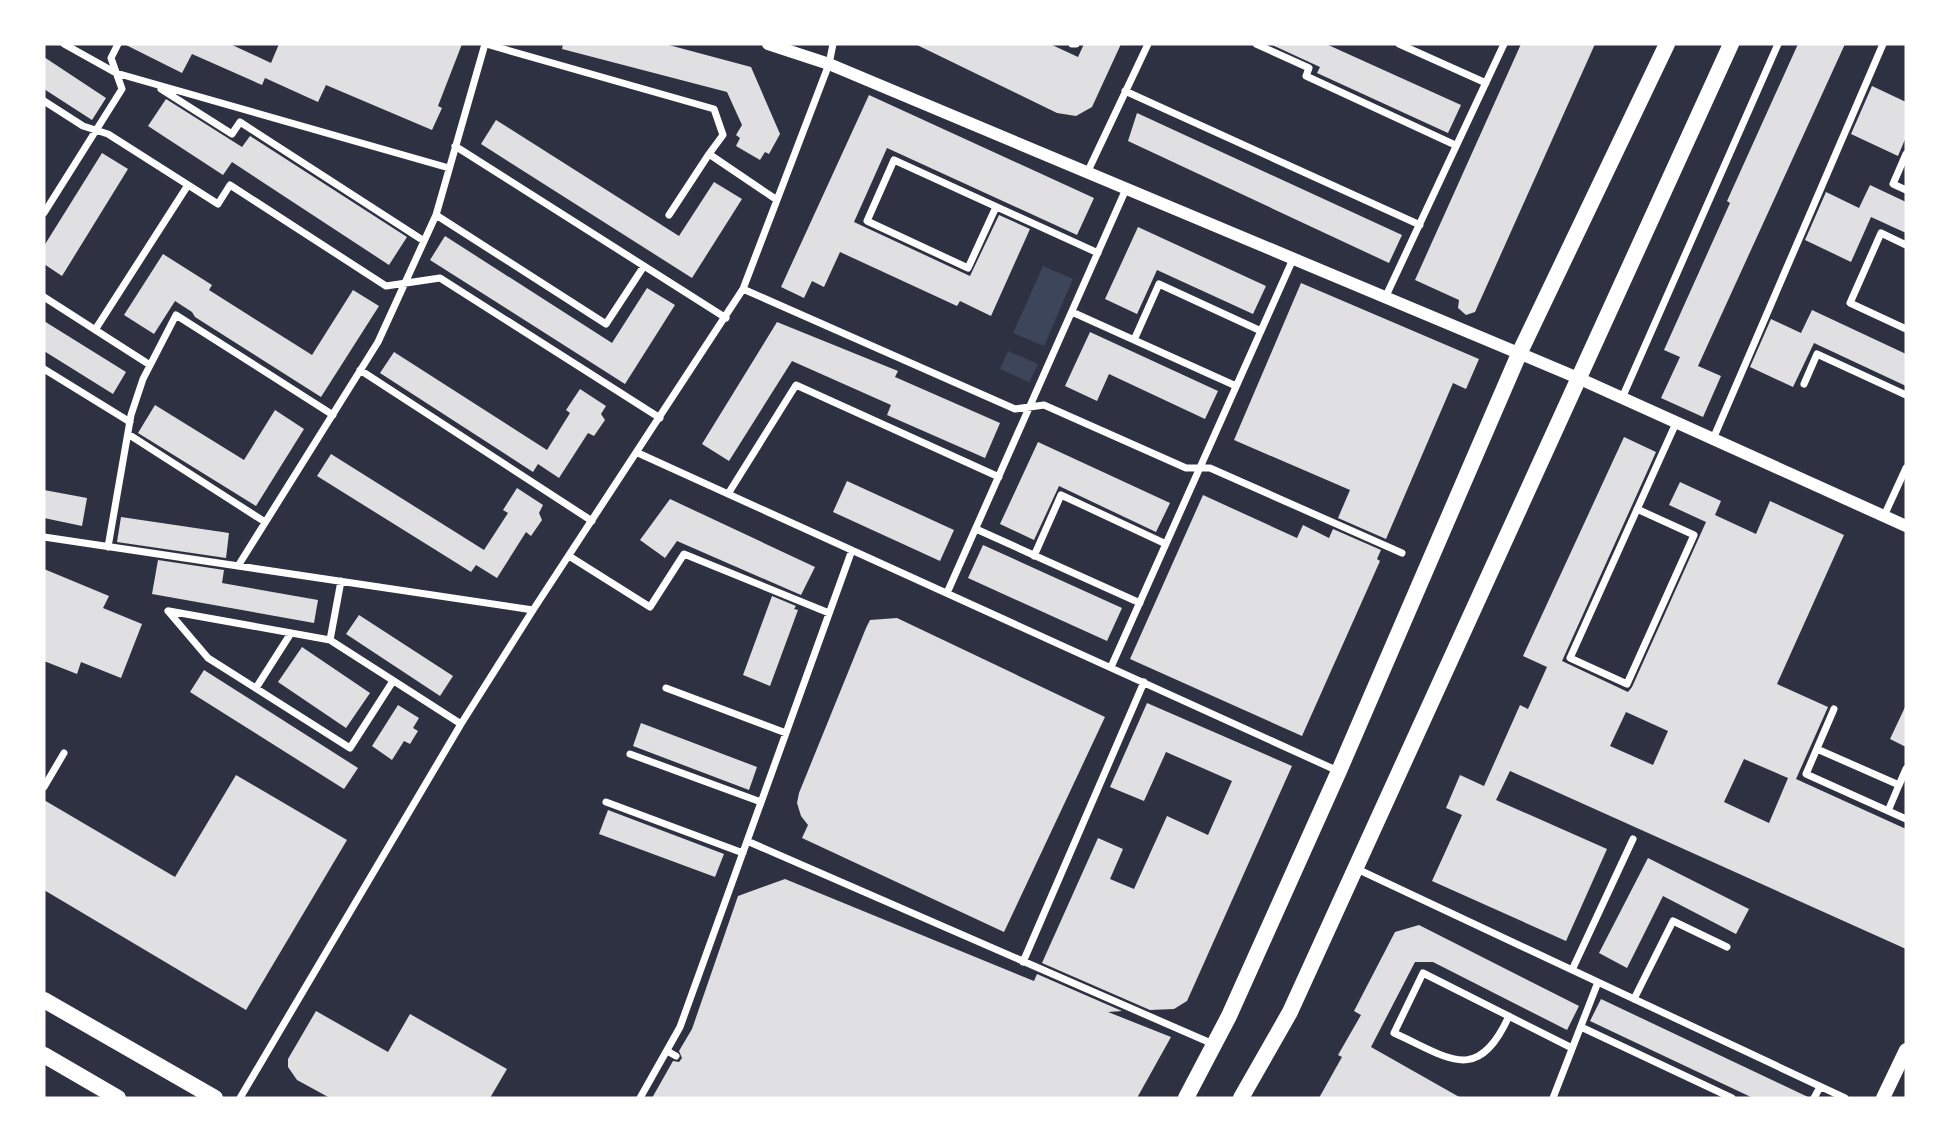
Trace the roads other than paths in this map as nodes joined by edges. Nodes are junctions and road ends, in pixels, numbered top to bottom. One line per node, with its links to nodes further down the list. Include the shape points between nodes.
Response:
1 (64, 44): 15 (street)
2 (118, 44): 15 (street, via 111,58)
3 (486, 44): 22 (street); 24 (street, via 714,109 723,135)
4 (768, 44): 14 (street)
5 (833, 44): 14 (street)
6 (1148, 44): 18 (street)
7 (1256, 44): 21 (street, via 1309,68 1306,76)
8 (1399, 44): 16 (street)
9 (1504, 44): 16 (street)
10 (1667, 44): 51 (main road)
11 (1731, 44): 55 (main road)
12 (1778, 44): 59 (street)
13 (1883, 44): 66 (street)
14 (829, 64): 26 (street); 30 (street)
15 (117, 73): 17 (street); 20 (street, via 122,89)
16 (1486, 83): 35 (street)
17 (153, 84): 25 (street); 36 (street, via 232,134 240,122)
18 (1125, 91): 26 (street); 35 (street)
19 (44, 101): 20 (street)
20 (96, 130): 27 (street); 32 (street)
21 (1453, 144)
22 (456, 146): 25 (street); 40 (street)
23 (1906, 154): 29 (street, via 1893,184)
24 (709, 155): 30 (street); 34 (street)
25 (449, 168): 33 (street)
26 (1087, 173): 28 (street)
27 (188, 185): 41 (street, via 218,204 230,185 386,286); 48 (street)
28 (1126, 189): 38 (street); 39 (street)
29 (1906, 190)
30 (777, 200): 42 (street)
31 (996, 207): 31 (street, via 894,160 867,221 968,268); 38 (street)
32 (44, 213)
33 (436, 215): 36 (street); 40 (street, via 606,324)
34 (669, 215)
35 (1420, 225): 44 (street)
36 (424, 241): 41 (street)
37 (1906, 245): 47 (street, via 1881,233 1850,303)
38 (1098, 253): 45 (street)
39 (1293, 259): 44 (street); 49 (street)
40 (644, 266): 46 (street)
41 (405, 283): 54 (street); 62 (street, via 440,278)
42 (743, 289): 46 (street); 60 (street, via 1015,409)
43 (44, 297): 48 (street)
44 (1385, 298): 51 (street)
45 (1072, 312): 50 (street); 60 (street)
46 (726, 318): 62 (street)
47 (1906, 329)
48 (95, 330): 52 (street)
49 (1261, 331): 50 (street, via 1159,284); 57 (street)
50 (1133, 340): 57 (street)
51 (1519, 354): 55 (street); 105 (main road)
52 (150, 365): 61 (street, via 176,315); 63 (street)
53 (44, 369): 63 (street)
54 (360, 370): 61 (street); 74 (street)
55 (1578, 378): 59 (street); 115 (main road)
56 (1804, 384): 58 (street, via 1818,354)
57 (1236, 386): 68 (street)
58 (1906, 395)
59 (1622, 398): 64 (street)
60 (1030, 406): 68 (street, via 1044,405 1186,468); 70 (street)
61 (332, 415): 75 (street)
62 (660, 418): 67 (street)
63 (130, 422): 65 (street)
64 (1676, 423): 66 (street); 72 (street)
65 (128, 434): 75 (street); 80 (street)
66 (1713, 439): 73 (street)
67 (638, 453): 71 (street); 74 (street)
68 (1200, 468): 79 (street); 82 (street, via 1210,468)
69 (1906, 468): 73 (street)
70 (999, 477): 71 (street, via 796,384); 77 (street)
71 (728, 494): 81 (street)
72 (1637, 509): 72 (street, via 1570,657 1627,684 1694,535)
73 (1884, 516): 76 (street)
74 (592, 521): 83 (street)
75 (265, 523): 85 (street)
76 (1906, 526)
77 (976, 529): 84 (street); 87 (street)
78 (44, 537): 80 (street)
79 (1166, 544): 84 (street, via 1061,495); 88 (street)
80 (108, 547): 85 (street)
81 (852, 550): 87 (street); 90 (street)
82 (1402, 553)
83 (569, 556): 89 (street); 90 (street, via 650,607 684,554)
84 (1034, 556): 88 (street)
85 (238, 566): 86 (street)
86 (341, 581): 89 (street); 92 (street)
87 (947, 593): 93 (street)
88 (1140, 603): 93 (street)
89 (533, 610): 99 (street)
90 (829, 613): 100 (street)
91 (291, 633): 92 (street); 96 (street); 96 (street, via 168,611 208,658)
92 (330, 640): 94 (street)
93 (1111, 667): 95 (street)
94 (393, 681): 96 (street, via 350,748); 99 (street)
95 (1144, 682): 105 (street); 117 (street)
96 (256, 688)
97 (666, 688): 100 (street)
98 (1834, 709): 101 (street)
99 (461, 724): 133 (street)
100 (786, 733): 109 (street)
101 (1817, 749): 106 (street); 110 (street, via 1806,774)
102 (64, 753): 107 (street)
103 (630, 754): 109 (street)
104 (1906, 769): 106 (street)
105 (1339, 771): 124 (main road)
106 (1899, 785): 110 (street)
107 (44, 787)
108 (606, 802): 114 (street)
109 (761, 802): 113 (street)
110 (1888, 811): 111 (street)
111 (1906, 819)
112 (1633, 839): 118 (street)
113 (747, 841): 114 (street); 117 (street)
114 (743, 853): 127 (street, via 680,1027)
115 (1355, 868): 118 (street); 136 (main road, via 1290,1012)
116 (1727, 947): 120 (street, via 1673,921)
117 (1023, 962): 124 (street)
118 (1572, 970): 119 (street)
119 (1598, 982): 120 (street); 123 (street)
120 (1634, 999): 130 (street)
121 (44, 1000): 132 (main road)
122 (1509, 1016): 122 (street, via 1423,973 1394,1033 1456,1061 1483,1056 1500,1037); 125 (street)
123 (1581, 1027): 125 (street); 138 (street)
124 (1214, 1045): 135 (main road)
125 (1572, 1048): 137 (street)
126 (1906, 1050): 141 (main road)
127 (667, 1051): 129 (street); 134 (street)
128 (44, 1055): 131 (main road)
129 (676, 1056)
130 (1820, 1087): 139 (street); 140 (street)
131 (118, 1098)
132 (215, 1098)
133 (240, 1098)
134 (640, 1098)
135 (1186, 1098)
136 (1241, 1098)
137 (1553, 1098)
138 (1732, 1098)
139 (1814, 1098)
140 (1844, 1098)
141 (1883, 1098)

